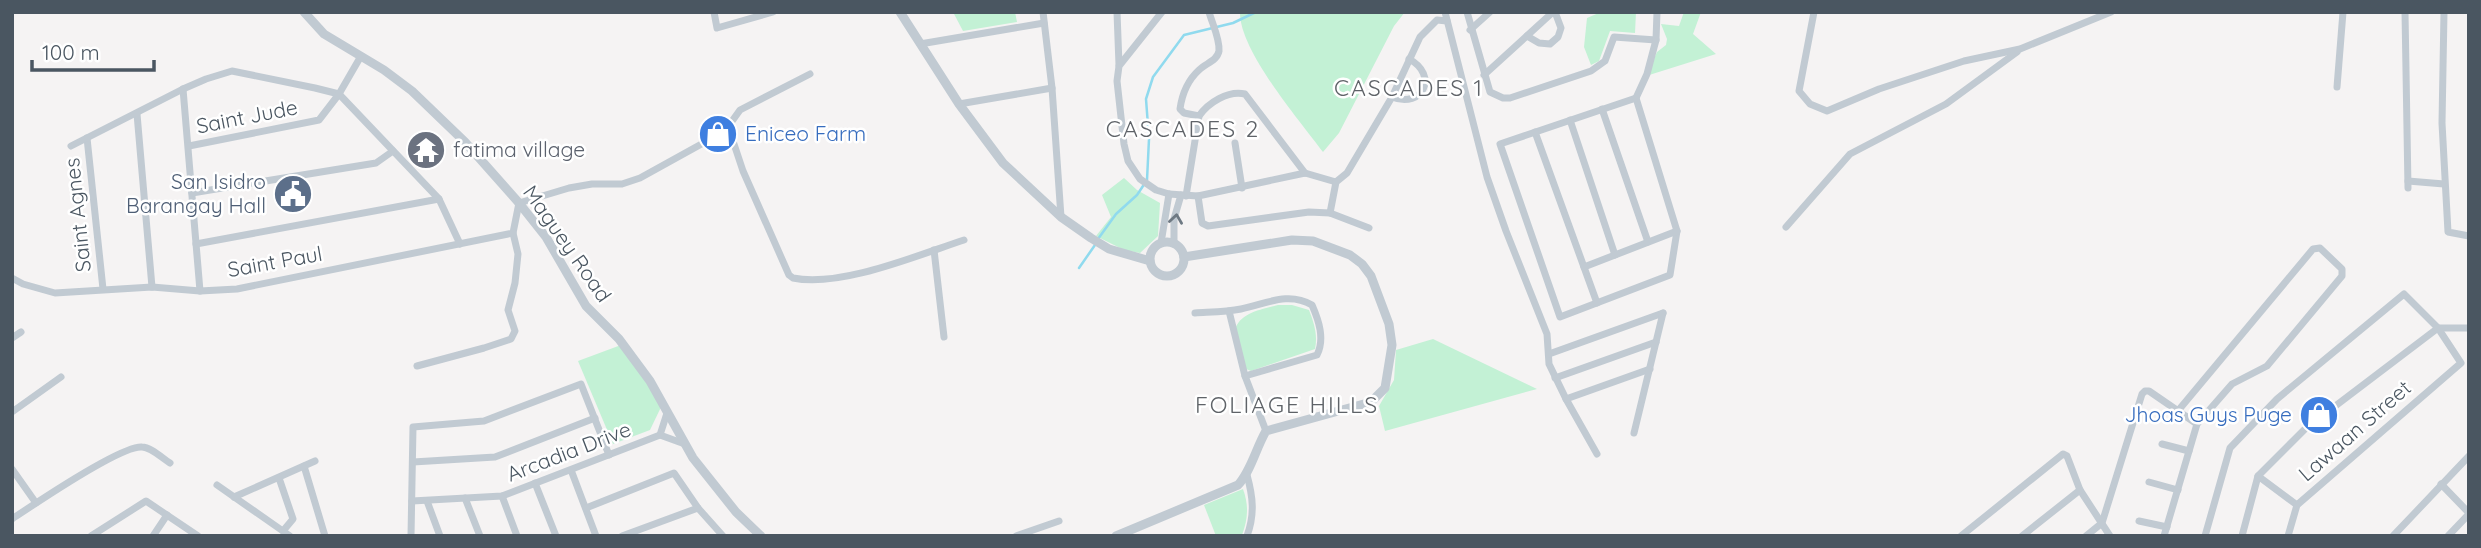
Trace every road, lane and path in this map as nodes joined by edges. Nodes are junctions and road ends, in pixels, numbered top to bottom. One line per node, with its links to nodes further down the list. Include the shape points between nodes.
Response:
1 (304, 12): 25 (street, Maguey Road, via 324,34)
2 (714, 12): 3 (street, via 717,28)
3 (773, 12)
4 (900, 12): 23 (street)
5 (1043, 12): 19 (street)
6 (1117, 12): 27 (street)
7 (1162, 12): 27 (street)
8 (1209, 12): 39 (street, via 1219,53 1199,69 1181,96 1180,109)
9 (1466, 12): 20 (street)
10 (1490, 12): 20 (street)
11 (1554, 12): 21 (street); 21 (street, via 1561,28 1558,37 1550,44)
12 (1657, 12): 22 (street)
13 (1814, 12): 24 (street, via 1799,91 1810,104 1827,111 1964,61)
14 (2111, 12): 24 (street)
15 (2343, 12): 30 (street)
16 (2406, 12): 50 (street, via 2408,185)
17 (2444, 12): 50 (street)
18 (1446, 17): 26 (street, via 1420,37); 89 (street, via 1487,177 1547,334)
19 (1044, 23): 23 (street); 31 (street)
20 (1470, 30): 29 (street)
21 (1527, 36): 29 (street)
22 (1656, 40): 29 (street, via 1614,37 1605,61 1591,71 1510,98 1490,92); 35 (street)
23 (920, 44): 36 (street)
24 (2020, 49): 60 (street, via 1947,104 1850,154)
25 (360, 56): 33 (street, Saint Jude); 57 (street, Maguey Road, via 412,91)
26 (1409, 59): 34 (street); 34 (street, via 1424,73 1421,93 1402,101)
27 (1119, 66): 53 (street, via 1128,161 1140,179)
28 (810, 74): 41 (street, via 740,110)
29 (1484, 75)
30 (2337, 87)
31 (1052, 88): 36 (street); 59 (street)
32 (183, 89): 33 (street, via 232,71); 38 (street); 46 (street)
33 (339, 94): 46 (street, Saint Jude, via 319,120); 47 (street)
34 (1392, 97): 49 (street, via 1347,173)
35 (1636, 98): 37 (street); 62 (street)
36 (959, 104): 59 (street, via 1003,163)
37 (1602, 109): 40 (street); 66 (street)
38 (137, 114): 43 (street); 77 (street)
39 (1199, 116): 48 (street, via 1212,102 1245,94); 54 (street)
40 (1570, 120): 42 (street); 72 (street)
41 (725, 131): 57 (street, via 640,178 569,188); 71 (street, via 791,277 837,278)
42 (1535, 132): 75 (street); 80 (street, via 1500,144 1560,317)
43 (87, 138): 45 (street); 78 (street, Saint Agnes)
44 (1235, 144): 51 (street)
45 (71, 146)
46 (188, 146): 52 (street)
47 (393, 151): 52 (street, via 376,163); 56 (street)
48 (1305, 173): 49 (street); 51 (street)
49 (1336, 182): 58 (street)
50 (2444, 184): 64 (street, via 2448,232)
51 (1242, 188): 55 (street)
52 (192, 192): 68 (street)
53 (1169, 194): 54 (street); 67 (street)
54 (1184, 196): 55 (street); 70 (street, one-way to 54, via 1174,219)
55 (1198, 196): 58 (street, via 1202,223 1208,226 1287,213)
56 (439, 199): 68 (street); 69 (street)
57 (519, 203): 63 (street); 98 (street, Maguey Road, via 546,237 586,306 618,339)
58 (1330, 213): 61 (street)
59 (1060, 217): 74 (street, via 1110,248)
60 (1786, 227)
61 (1370, 228)
62 (1677, 231): 66 (street); 80 (street, via 1670,275)
63 (513, 233): 69 (street, Saint Paul); 90 (street, via 518,254 508,310 515,331 510,339)
64 (2469, 236)
65 (964, 240): 71 (street)
66 (1648, 242): 72 (street)
67 (1161, 243): 70 (street); 74 (street)
68 (196, 244): 79 (street)
69 (460, 244): 79 (street, Saint Paul, via 237,289)
70 (1174, 244): 73 (street)
71 (934, 250): 86 (street)
72 (1615, 255): 75 (street)
73 (1184, 257): 74 (street, via 1180,270 1169,276 1157,272); 101 (street, via 1292,240 1313,242 1350,255 1371,276 1390,324 1392,345 1385,388 1371,402)
74 (1150, 261)
75 (1584, 267): 80 (street)
76 (12, 278): 78 (street, Saint Paul, via 55,293)
77 (152, 287): 78 (street, Saint Paul); 79 (street, Saint Paul)
78 (103, 289)
79 (200, 291)
80 (1597, 303)
81 (1229, 311): 82 (street); 92 (street); 92 (street, via 1292,298 1312,305 1317,316 1321,346 1317,355)
82 (1195, 313)
83 (2438, 328): 84 (street); 117 (street, via 2305,429); 131 (street, Lawaan Street, via 2460,363); 162 (street, via 2404,294 2277,399 2230,448)
84 (2469, 328)
85 (21, 332): 87 (street)
86 (944, 337)
87 (12, 338)
88 (1656, 342): 89 (street, via 1663,313); 91 (street); 94 (street)
89 (1549, 354): 94 (street)
90 (417, 366)
91 (1650, 369): 95 (street); 102 (street)
92 (1245, 376): 101 (street)
93 (61, 377): 97 (street)
94 (1555, 378): 95 (street)
95 (1566, 399): 107 (street)
96 (2177, 411): 100 (street); 100 (street, via 2313,250 2320,248 2342,269 2342,276 2267,366 2232,384); 139 (street, via 2149,391 2142,394)
97 (12, 412)
98 (667, 413): 103 (street); 104 (street, Maguey Road)
99 (594, 418): 108 (street); 111 (street, via 495,457); 111 (street, via 581,384 484,421 413,427)
100 (2197, 424): 106 (street)
101 (1266, 431): 116 (street)
102 (1634, 433)
103 (657, 436): 104 (street); 108 (street, Arcadia Drive)
104 (682, 443): 154 (street, Maguey Road, via 736,512)
105 (2162, 444): 106 (street)
106 (2189, 451): 124 (street)
107 (1597, 454)
108 (609, 455): 115 (street, Arcadia Drive)
109 (2469, 456): 122 (street)
110 (315, 461): 113 (street)
111 (412, 462): 128 (street)
112 (170, 463): 130 (street, via 145,447 132,449)
113 (304, 466): 118 (street); 145 (street)
114 (12, 469): 130 (street)
115 (571, 470): 120 (street, Arcadia Drive); 132 (street)
116 (1247, 475): 156 (street, via 1228,490); 157 (street, via 1253,517)
117 (2258, 476): 131 (street); 163 (street)
118 (279, 478): 126 (street); 141 (street, via 293,519)
119 (2149, 482): 124 (street)
120 (535, 483): 125 (street, Arcadia Drive); 150 (street)
121 (217, 485): 126 (street)
122 (2441, 485): 134 (street); 165 (street)
123 (2080, 490): 139 (street); 158 (street, via 2067,456 2058,455); 159 (street)
124 (2178, 490): 140 (street)
125 (502, 496): 127 (street, Arcadia Drive); 149 (street)
126 (234, 497): 141 (street)
127 (465, 498): 129 (street, Arcadia Drive); 148 (street)
128 (412, 501): 129 (street, Arcadia Drive); 146 (street)
129 (427, 501): 147 (street)
130 (36, 503): 136 (street)
131 (2297, 505): 164 (street, Lawaan Street)
132 (586, 508): 133 (street, via 674,473); 151 (street)
133 (698, 508): 152 (street); 153 (street)
134 (2469, 514): 166 (street)
135 (167, 515): 142 (street, via 146,501); 143 (street); 144 (street)
136 (12, 519)
137 (1059, 521): 155 (street)
138 (2139, 521): 140 (street)
139 (2102, 523): 160 (street); 161 (street)
140 (2166, 531)
141 (286, 533)
142 (91, 536)
143 (153, 536)
144 (198, 536)
145 (325, 536)
146 (411, 536)
147 (440, 536)
148 (480, 536)
149 (517, 536)
150 (556, 536)
151 (596, 536)
152 (622, 536)
153 (723, 536)
154 (761, 536)
155 (1016, 536)
156 (1116, 536)
157 (1247, 536)
158 (1961, 536)
159 (2022, 536)
160 (2086, 536)
161 (2110, 536)
162 (2204, 536)
163 (2242, 536)
164 (2288, 536)
165 (2393, 536)
166 (2448, 536)

